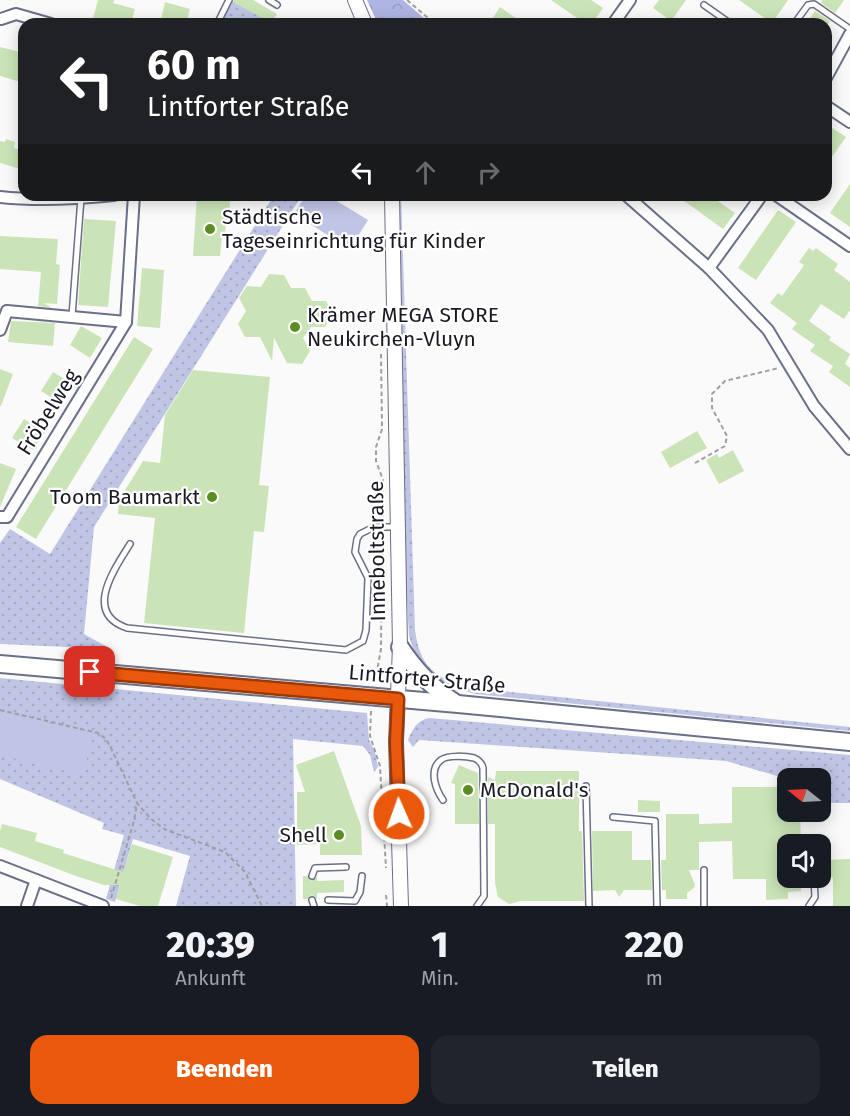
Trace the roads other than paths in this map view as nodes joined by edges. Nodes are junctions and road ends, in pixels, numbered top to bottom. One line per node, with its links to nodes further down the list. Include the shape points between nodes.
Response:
1 (229, 0): 8 (lane)
2 (269, 0): 5 (lane)
3 (355, 0): 9 (street)
4 (630, 0): 10 (street)
5 (277, 5)
6 (704, 5): 11 (lane)
7 (30, 18): 13 (street, via 16,14)
8 (220, 18)
9 (362, 18)
10 (618, 18)
11 (723, 18)
12 (798, 18): 14 (lane, via 808,4 814,4)
13 (0, 19)
14 (850, 29)
15 (850, 34): 16 (street)
16 (832, 67)
17 (832, 110): 18 (street)
18 (850, 122)
19 (0, 197): 20 (street)
20 (18, 199)
21 (81, 201): 29 (lane)
22 (134, 201): 30 (street, Fröbelweg)
23 (392, 201): 34 (street, Inneboltstraße)
24 (634, 201): 28 (street)
25 (758, 201): 28 (street)
26 (785, 201): 27 (street)
27 (850, 246)
28 (709, 267): 32 (street, via 768,330 814,406)
29 (72, 317): 30 (street); 31 (street, via 7,311)
30 (126, 322): 33 (street, Fröbelweg)
31 (0, 330)
32 (850, 449)
33 (3, 517)
34 (397, 527): 35 (lane, via 374,527 357,539 355,552 368,578 366,630 363,641 346,650 118,625 108,616 105,600 114,571); 36 (street, Inneboltstraße)
35 (130, 544)
36 (400, 647): 38 (street, Inneboltstraße); 39 (main road, via 424,679)
37 (0, 664): 38 (main road, Lintforter Straße)
38 (398, 699): 39 (main road, Lintforter Straße); 56 (street, Inneboltstraße)
39 (458, 704): 40 (main road, Lintforter Straße)
40 (850, 742)
41 (586, 786): 58 (lane)
42 (443, 800): 57 (lane, via 435,782 435,770 441,760 473,758 482,764 484,896)
43 (613, 817): 59 (lane, via 655,821)
44 (0, 866): 49 (street)
45 (346, 867): 47 (lane, via 315,868)
46 (704, 870): 60 (lane)
47 (312, 876)
48 (362, 876): 51 (lane)
49 (36, 880): 53 (street); 54 (street)
50 (815, 888): 61 (lane, via 815,897)
51 (358, 897): 52 (lane); 55 (lane)
52 (328, 900)
53 (27, 906)
54 (103, 906)
55 (356, 906)
56 (401, 906)
57 (477, 906)
58 (589, 906)
59 (657, 906)
60 (704, 906)
61 (809, 906)

